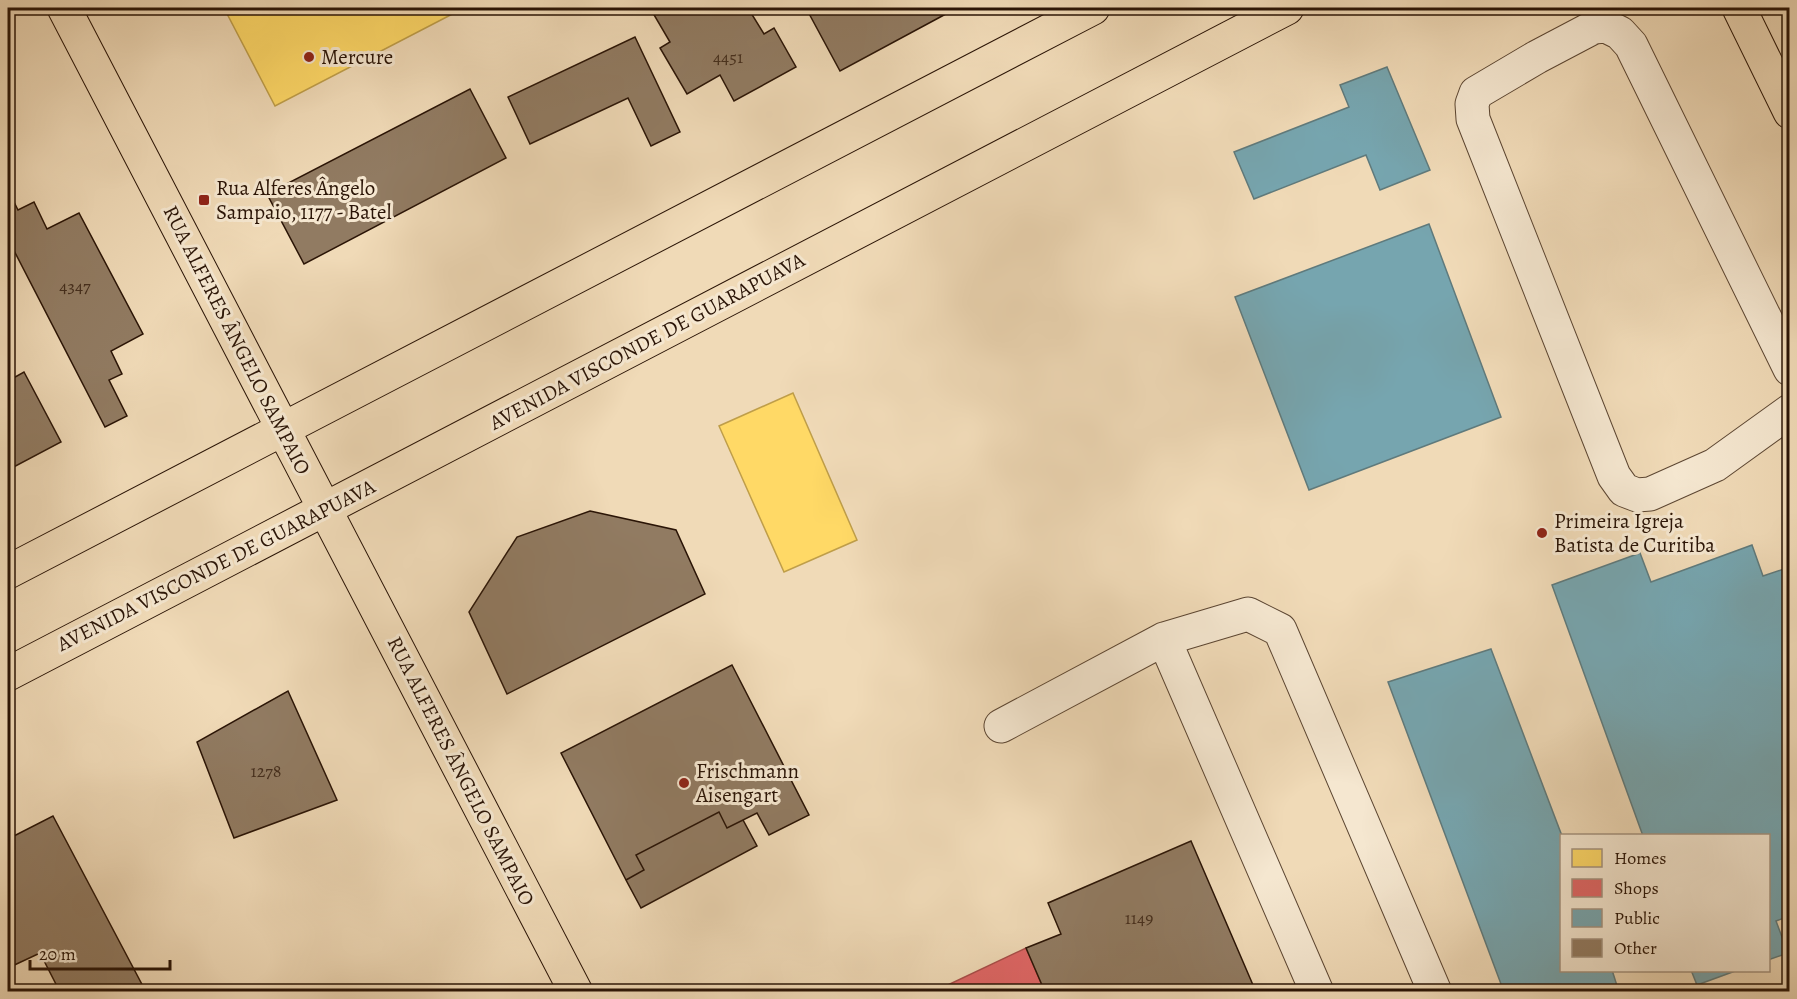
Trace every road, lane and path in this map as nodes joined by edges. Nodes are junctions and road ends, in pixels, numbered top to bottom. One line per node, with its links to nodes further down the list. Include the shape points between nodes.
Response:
1 (64, 8): 10 (main road, RUA ALFERES ÂNGELO SAMPAIO)
2 (1093, 8): 10 (main road)
3 (1241, 8): 5 (main road)
4 (1739, 8): 6 (main road)
5 (1283, 10): 11 (main road, AVENIDA VISCONDE DE GUARAPUAVA)
6 (1790, 112)
7 (1782, 336): 8 (lane); 9 (lane, via 1631,45 1620,33 1594,27 1476,93 1473,119 1614,476 1624,490 1650,494 1715,465)
8 (1790, 369)
9 (1790, 411)
10 (284, 428): 11 (main road, RUA ALFERES ÂNGELO SAMPAIO); 12 (main road)
11 (325, 509): 14 (main road, AVENIDA VISCONDE DE GUARAPUAVA); 16 (main road, RUA ALFERES ÂNGELO SAMPAIO)
12 (8, 572)
13 (1164, 639): 15 (lane); 17 (lane); 18 (lane, via 1248,614 1280,630)
14 (8, 674)
15 (1001, 726)
16 (576, 992)
17 (1317, 992)
18 (1435, 992)

